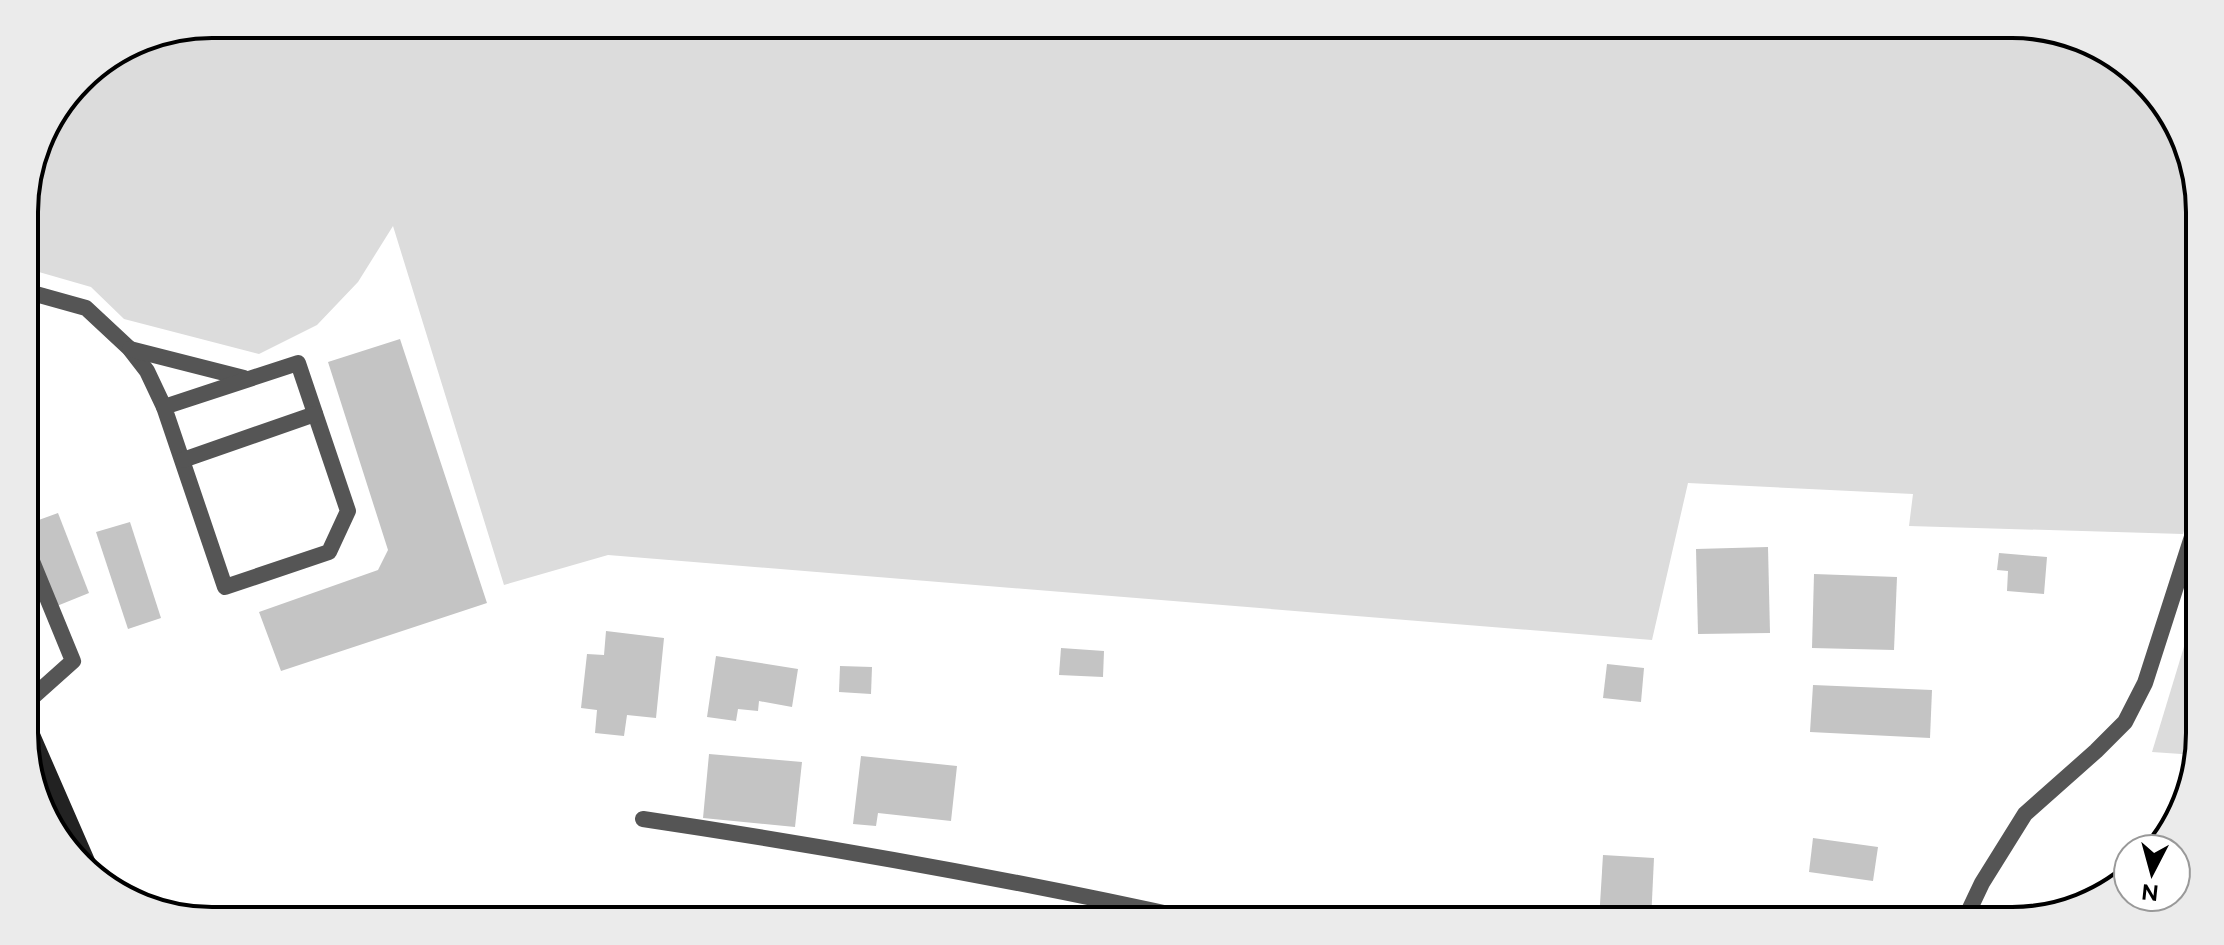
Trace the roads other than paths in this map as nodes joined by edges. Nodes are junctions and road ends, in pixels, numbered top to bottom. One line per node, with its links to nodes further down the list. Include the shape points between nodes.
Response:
1 (38, 295): 2 (street, via 86,308)
2 (130, 349): 3 (street); 4 (street)
3 (245, 378): 4 (street); 5 (street, via 298,363)
4 (164, 407): 6 (street)
5 (315, 414): 6 (street); 6 (street, via 348,511 329,552 225,587)
6 (183, 460)
7 (2186, 555): 15 (street, via 2145,683 2125,722 2025,814)
8 (38, 576): 9 (street, via 73,661)
9 (38, 692)
10 (40, 758): 11 (street); 13 (main road)
11 (40, 761)
12 (643, 819): 14 (street, via 807,843)
13 (83, 849)
14 (1136, 907)
15 (1971, 907)

